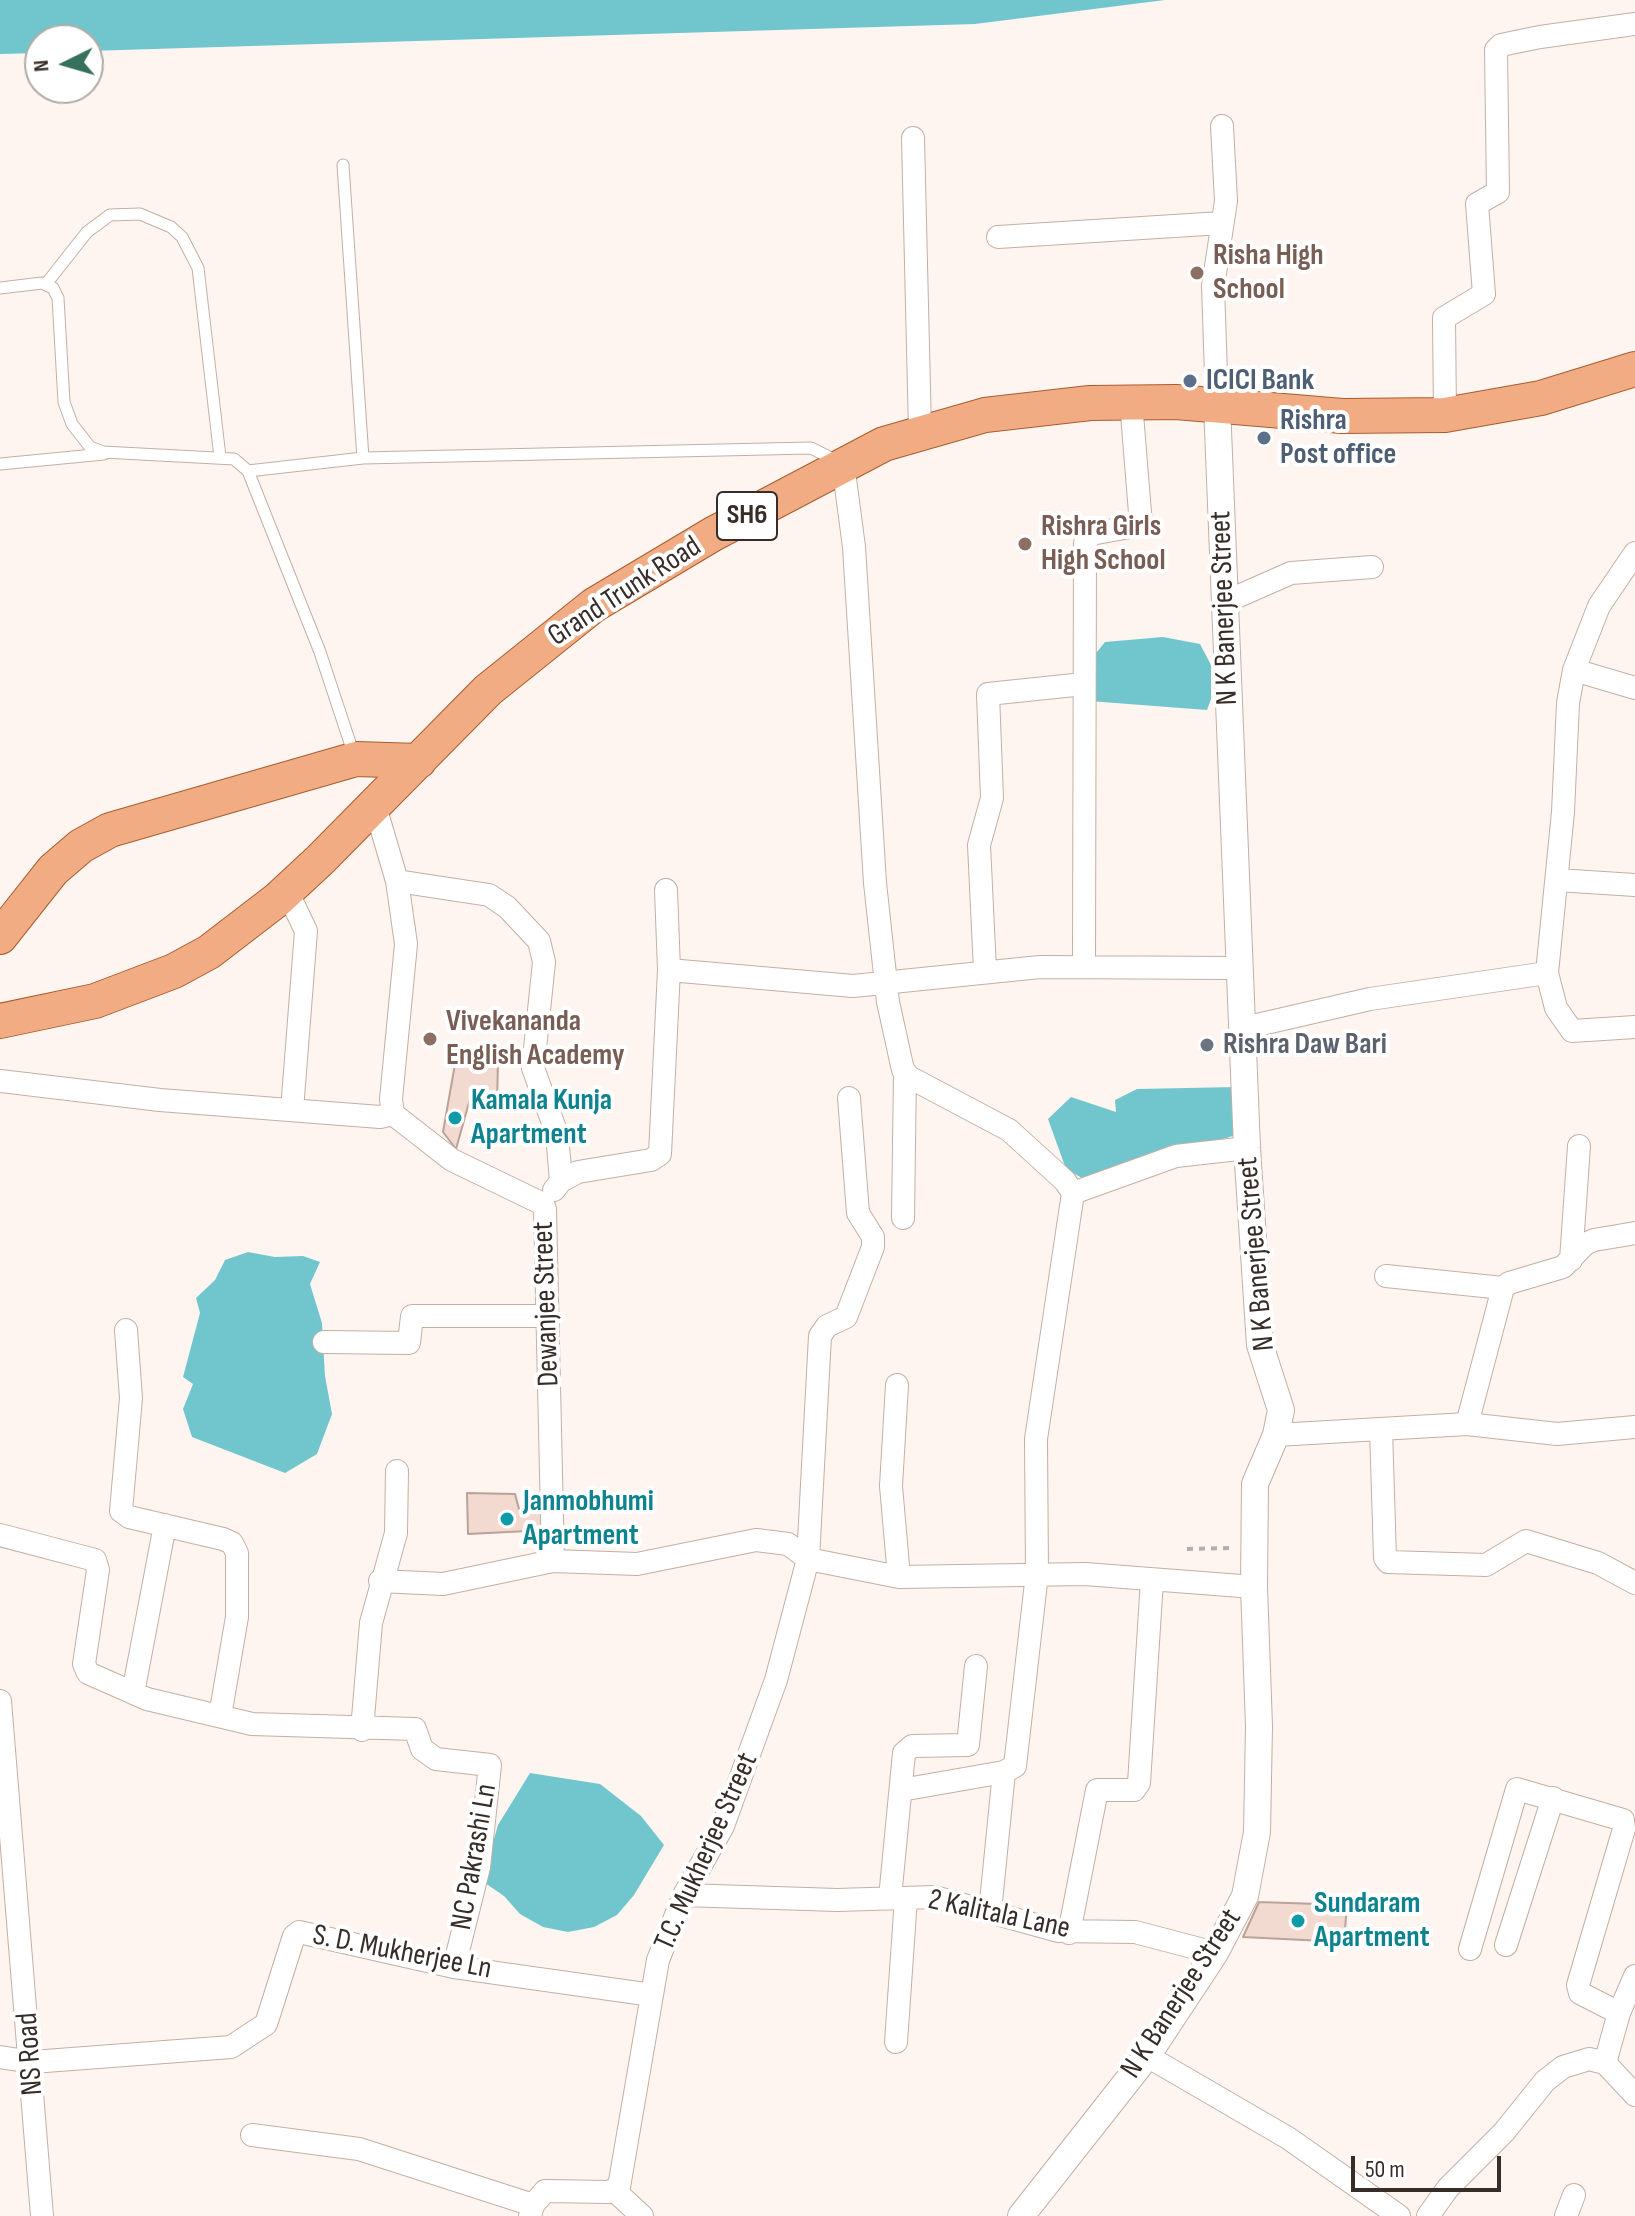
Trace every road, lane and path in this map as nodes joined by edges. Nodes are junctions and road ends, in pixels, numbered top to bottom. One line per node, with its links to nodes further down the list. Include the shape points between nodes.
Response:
1 (1635, 24): 12 (street, via 1540,37 1496,50 1498,192 1477,204 1484,294 1444,318)
2 (1222, 126): 5 (street)
3 (913, 138): 13 (street)
4 (343, 165): 16 (lane)
5 (1222, 223): 6 (street); 11 (street, via 1213,286)
6 (998, 237)
7 (46, 284): 8 (lane); 14 (lane, via 58,298 64,402 72,424 90,447); 15 (lane, via 87,232 110,215 140,214 182,237 198,268)
8 (0, 288)
9 (1635, 369): 12 (main road, Grand Trunk Road / SH6, via 1541,398)
10 (1131, 402): 11 (main road, Grand Trunk Road / SH6); 13 (main road, Grand Trunk Road / SH6, via 1035,406); 24 (street, via 1142,522 1139,527 1085,538)
11 (1217, 405): 12 (main road, Grand Trunk Road / SH6, via 1290,415); 22 (street, N K Banerjee Street)
12 (1445, 415)
13 (920, 431): 18 (main road, Grand Trunk Road / SH6)
14 (125, 452): 15 (lane); 17 (lane)
15 (220, 457): 19 (lane, via 234,459)
16 (363, 458): 18 (lane, via 811,448); 19 (lane)
17 (0, 464)
18 (843, 464): 27 (main road, Grand Trunk Road / SH6, via 594,605 488,690); 40 (street, via 854,547)
19 (248, 471): 26 (lane)
20 (1635, 553): 23 (street, via 1599,606)
21 (1372, 567): 22 (street, via 1291,573)
22 (1225, 602): 36 (street, N K Banerjee Street)
23 (1574, 670): 25 (street); 29 (street)
24 (1084, 684): 35 (street); 38 (street, via 987,695 992,788 979,845)
25 (1635, 688)
26 (356, 759): 27 (main road); 34 (main road, via 110,830 53,870)
27 (419, 761): 28 (main road, Grand Trunk Road / SH6)
28 (374, 803): 30 (street); 33 (main road, Grand Trunk Road / SH6)
29 (1557, 880): 31 (street); 39 (street)
30 (397, 881): 48 (street, via 406,944); 51 (street, via 489,895 539,941 544,962 533,1068 557,1134)
31 (1635, 885)
32 (666, 890): 37 (street)
33 (287, 891): 41 (main road, Grand Trunk Road / SH6, via 209,952 174,971 95,1001); 47 (street, via 306,931)
34 (6, 930)
35 (1084, 967): 36 (street); 38 (street)
36 (1239, 968): 43 (street, N K Banerjee Street)
37 (669, 970): 40 (street, via 853,986); 51 (street, via 660,1154 578,1172)
38 (985, 970): 40 (street)
39 (1547, 973): 42 (street, via 1556,1008 1572,1031); 43 (street, via 1357,1001)
40 (886, 982): 44 (street)
41 (0, 1021)
42 (1635, 1027)
43 (1244, 1028): 50 (street, N K Banerjee Street)
44 (905, 1073): 52 (street, via 1009,1130); 54 (street)
45 (0, 1081): 47 (street)
46 (849, 1098): 72 (street, T.C. Mukherjee Street, via 858,1213 874,1242 846,1317 820,1336)
47 (292, 1110): 48 (street)
48 (393, 1114): 53 (street, Dewanjee Street, via 452,1160)
49 (1579, 1146): 56 (street)
50 (1247, 1148): 52 (street, via 1176,1156); 66 (street, N K Banerjee Street, via 1260,1345 1281,1410)
51 (561, 1181): 53 (street)
52 (1073, 1193): 74 (street, via 1036,1439)
53 (543, 1204): 59 (street, Dewanjee Street)
54 (903, 1218)
55 (1635, 1233): 56 (street, via 1594,1240)
56 (1571, 1260): 58 (street)
57 (1386, 1276): 58 (street)
58 (1503, 1288): 63 (street)
59 (547, 1316): 61 (street, via 412,1316 409,1343); 73 (street, Dewanjee Street)
60 (126, 1330): 68 (street, via 131,1398 121,1511)
61 (324, 1342)
62 (897, 1385): 75 (street, via 891,1486)
63 (1467, 1424): 64 (street, via 1557,1434); 65 (street)
64 (1635, 1427)
65 (1381, 1429): 66 (street); 78 (street, via 1388,1562 1486,1565 1526,1541 1598,1563)
66 (1276, 1435): 70 (street, N K Banerjee Street, via 1255,1484)
67 (397, 1471): 77 (street, via 396,1533)
68 (165, 1525): 81 (street); 83 (street, via 223,1539 237,1553 237,1617)
69 (0, 1535): 81 (street, NC Pakrashi Ln, via 95,1560 98,1570 84,1667)
70 (1253, 1547): 71 (path); 79 (street, N K Banerjee Street)
71 (1187, 1549)
72 (808, 1559): 73 (street, via 788,1544 742,1541 637,1564); 75 (street); 88 (street, T.C. Mukherjee Street, via 776,1680 743,1776 723,1826)
73 (553, 1561): 77 (street, via 443,1584)
74 (1037, 1574): 75 (street); 76 (street); 85 (street, via 1016,1761)
75 (899, 1577)
76 (1152, 1580): 79 (street); 91 (street, via 1139,1783 1133,1790 1097,1790)
77 (380, 1581): 84 (street)
78 (1635, 1583)
79 (1254, 1587): 94 (street, N K Banerjee Street, via 1257,1832 1245,1896)
80 (976, 1666): 86 (street, via 968,1745 909,1747)
81 (133, 1693): 83 (street, NC Pakrashi Ln)
82 (0, 1701): 102 (street, NS Road)
83 (220, 1716): 84 (street, NC Pakrashi Ln, via 252,1724)
84 (362, 1730): 95 (street, NC Pakrashi Ln, via 415,1729 422,1749 436,1759 491,1766 479,1867)
85 (1004, 1772): 86 (street); 90 (street)
86 (901, 1790): 89 (street)
87 (1553, 1798): 92 (street); 93 (street, via 1516,1791); 98 (street, via 1624,1823 1578,1985 1580,1993)
88 (684, 1895): 89 (street, 2 Kalitala Lane); 97 (street, T.C. Mukherjee Street, via 669,1926)
89 (898, 1898): 90 (street, 2 Kalitala Lane, via 941,1898); 99 (street)
90 (990, 1912): 91 (street, 2 Kalitala Lane)
91 (1069, 1933): 94 (street, 2 Kalitala Lane, via 1135,1932)
92 (1506, 1945)
93 (1470, 1949)
94 (1215, 1953): 100 (street, N K Banerjee Street)
95 (454, 1967): 97 (street, S. D. Mukherjee Ln); 102 (street, S. D. Mukherjee Ln, via 299,1932 266,2024 231,2047)
96 (1635, 1976): 98 (street)
97 (652, 1995): 106 (street, T.C. Mukherjee Street, via 634,2114)
98 (1619, 2013): 103 (street)
99 (896, 2042)
100 (1147, 2056): 110 (street, N K Banerjee Street); 111 (street, via 1288,2138)
101 (0, 2057): 102 (street)
102 (32, 2062): 108 (street, NS Road)
103 (1605, 2063): 104 (street); 112 (street, via 1579,2060 1553,2074)
104 (1635, 2095)
105 (252, 2135): 107 (street, via 359,2149)
106 (615, 2191): 107 (street, via 545,2191); 109 (street)
107 (532, 2210)
108 (42, 2216)
109 (642, 2216)
110 (1021, 2216)
111 (1399, 2216)
112 (1428, 2216)

